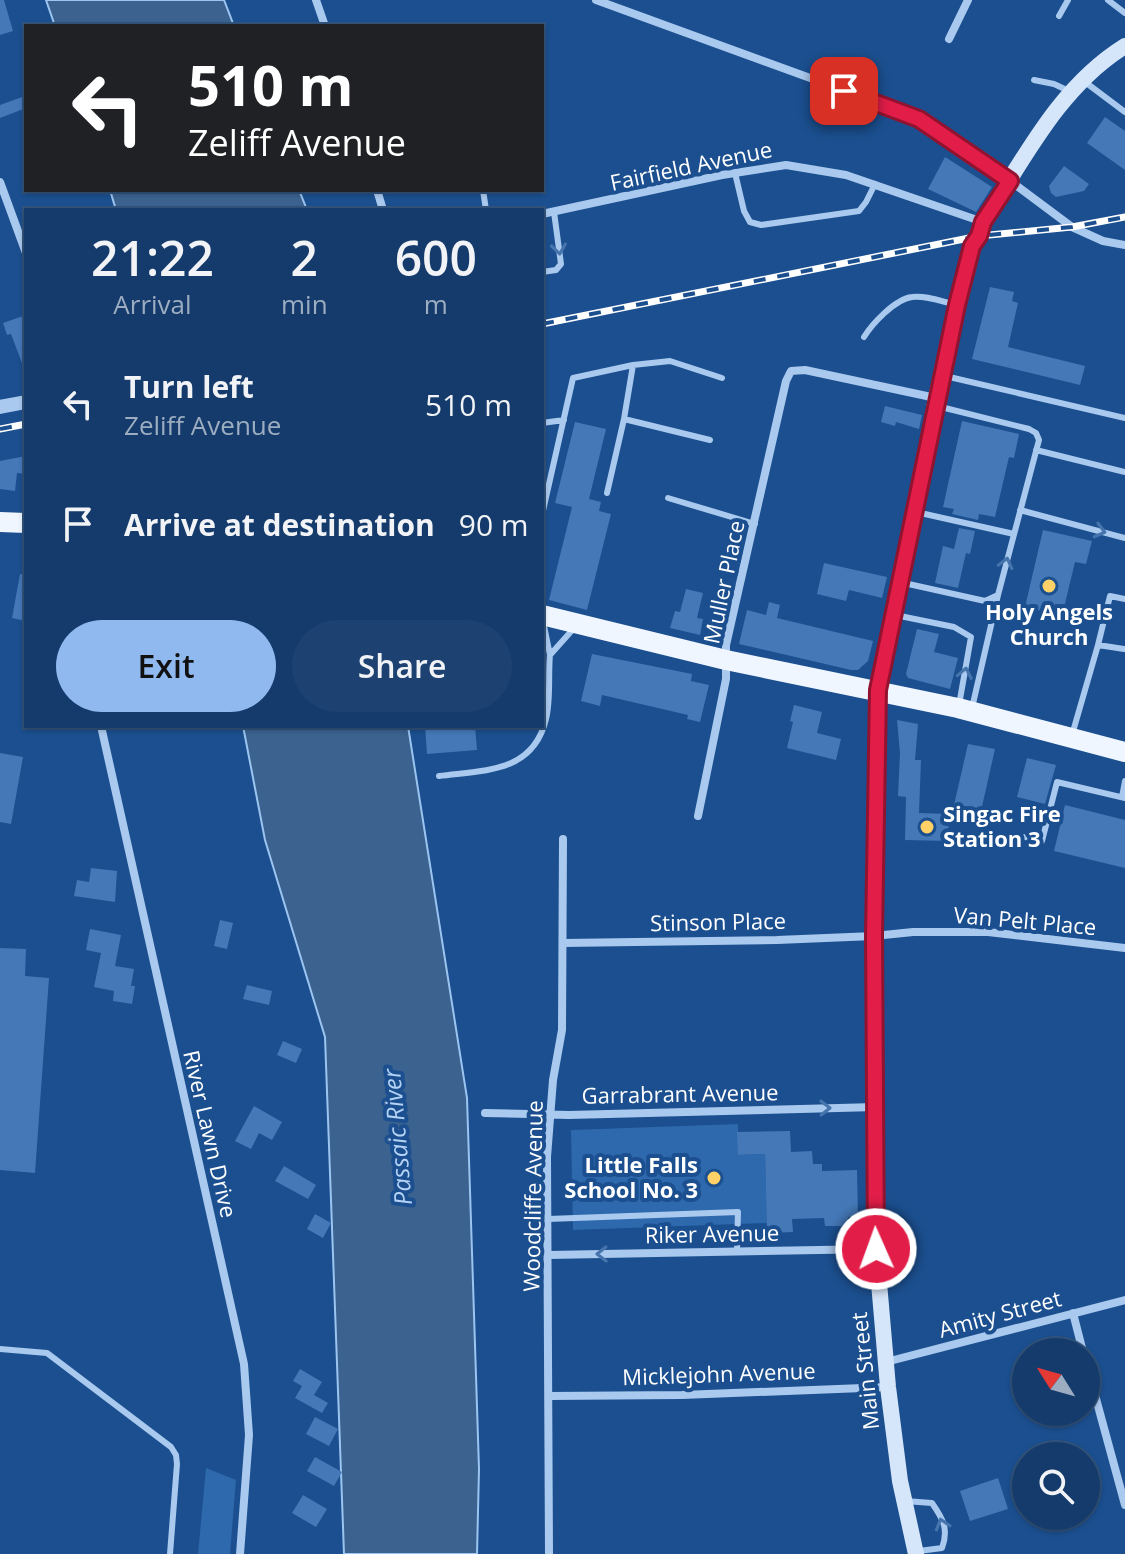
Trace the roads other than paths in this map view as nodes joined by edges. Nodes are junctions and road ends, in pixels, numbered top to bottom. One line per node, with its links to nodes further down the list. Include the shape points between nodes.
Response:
1 (316, 0): 8 (street)
2 (596, 0): 15 (street, via 912,115)
3 (968, 0): 9 (street)
4 (1068, 0): 7 (lane)
5 (1108, 0): 6 (lane)
6 (1125, 13)
7 (1059, 16)
8 (324, 24)
9 (949, 39)
10 (1125, 46): 12 (main road, Main Street)
11 (1034, 80): 12 (lane)
12 (1076, 86): 13 (lane); 15 (main road, Main Street)
13 (1125, 112)
14 (735, 173): 17 (street, Fairfield Avenue, via 786,165); 17 (lane, via 744,211 750,222 761,225 859,211); 18 (street, Fairfield Avenue)
15 (1010, 181): 20 (main road, Main Street); 21 (street, via 1072,227)
16 (0, 182): 22 (street)
17 (875, 184): 20 (street, Fairfield Avenue)
18 (554, 212): 19 (street, Fairfield Avenue); 23 (lane, one-way to 23, via 561,264)
19 (544, 214)
20 (983, 222): 24 (main road, Main Street)
21 (1125, 245)
22 (24, 248)
23 (544, 272)
24 (957, 305): 25 (lane, via 907,298); 27 (main road, Main Street)
25 (864, 337)
26 (633, 365): 28 (lane, via 670,361); 33 (lane); 34 (lane, via 573,378)
27 (941, 375): 30 (main road, Main Street); 32 (lane)
28 (722, 378)
29 (24, 402): 31 (street)
30 (935, 402): 37 (lane, via 1029,429 1039,440); 43 (main road, Main Street); 46 (street, Muller Place, via 791,371)
31 (0, 407)
32 (1125, 418)
33 (624, 419): 36 (lane); 39 (lane)
34 (564, 420): 35 (lane); 41 (lane)
35 (544, 423)
36 (710, 440)
37 (1036, 450): 38 (lane); 42 (lane)
38 (1125, 472)
39 (607, 493)
40 (668, 498): 46 (lane)
41 (544, 506)
42 (1020, 510): 47 (lane); 48 (lane, one-way to 48)
43 (916, 512): 47 (lane); 49 (main road, Main Street)
44 (0, 522): 45 (main road)
45 (24, 523)
46 (755, 524): 59 (street, Muller Place)
47 (1014, 534): 50 (lane, one-way to 47)
48 (1125, 538)
49 (900, 582): 50 (lane, via 985,601); 52 (main road, Main Street)
50 (998, 595): 62 (lane)
51 (1125, 599): 56 (lane, via 1110,596)
52 (893, 614): 61 (main road, Main Street); 62 (lane, one-way to 52, via 971,637 954,627)
53 (544, 616): 54 (main road)
54 (578, 624): 58 (lane); 59 (main road)
55 (544, 626): 58 (lane)
56 (1098, 645): 57 (lane); 66 (lane)
57 (1124, 649)
58 (550, 655): 60 (lane)
59 (726, 660): 61 (main road); 71 (street, Muller Place)
60 (545, 672): 63 (lane)
61 (878, 690): 62 (main road); 74 (main road, Main Street)
62 (965, 710): 66 (main road)
63 (544, 725)
64 (101, 728): 96 (street, River Lawn Drive, via 244,1364 249,1435)
65 (543, 728): 68 (lane, via 533,750 503,768)
66 (1071, 738): 67 (main road)
67 (1125, 752)
68 (439, 776)
69 (1125, 781): 70 (lane)
70 (1123, 797): 72 (lane, via 1057,782 1042,841)
71 (698, 816)
72 (1025, 837)
73 (563, 839): 75 (street, Woodcliffe Avenue)
74 (874, 936): 75 (street, Stinson Place); 76 (street, Van Pelt Place, via 988,932); 77 (main road, Main Street)
75 (563, 943): 79 (street, Woodcliffe Avenue, via 562,1030)
76 (1125, 948)
77 (876, 1107): 79 (street, Garrabrant Avenue, one-way to 77); 81 (main road, Main Street)
78 (485, 1113): 79 (street, Garrabrant Avenue)
79 (551, 1114): 80 (street, Woodcliffe Avenue)
80 (548, 1219): 82 (lane, via 738,1212); 83 (street, Woodcliffe Avenue)
81 (876, 1249): 82 (street, Riker Avenue); 88 (main road, Main Street)
82 (737, 1251): 83 (street, Riker Avenue, one-way to 83)
83 (549, 1255): 90 (street, Woodcliffe Avenue)
84 (1125, 1300): 85 (street, Amity Street)
85 (1073, 1313): 86 (street); 88 (street, Amity Street)
86 (1079, 1338)
87 (0, 1349): 95 (lane, via 47,1353 171,1447 176,1455)
88 (885, 1362): 89 (main road, Main Street)
89 (888, 1387): 90 (street, Micklejohn Avenue); 92 (main road, Main Street)
90 (550, 1396): 97 (street, Woodcliffe Avenue)
91 (1100, 1413): 93 (street)
92 (905, 1501): 94 (main road, Main Street); 94 (lane, one-way to 92, via 942,1548 947,1535 932,1503)
93 (1125, 1505)
94 (916, 1552)
95 (170, 1554)
96 (240, 1554)
97 (549, 1554)

